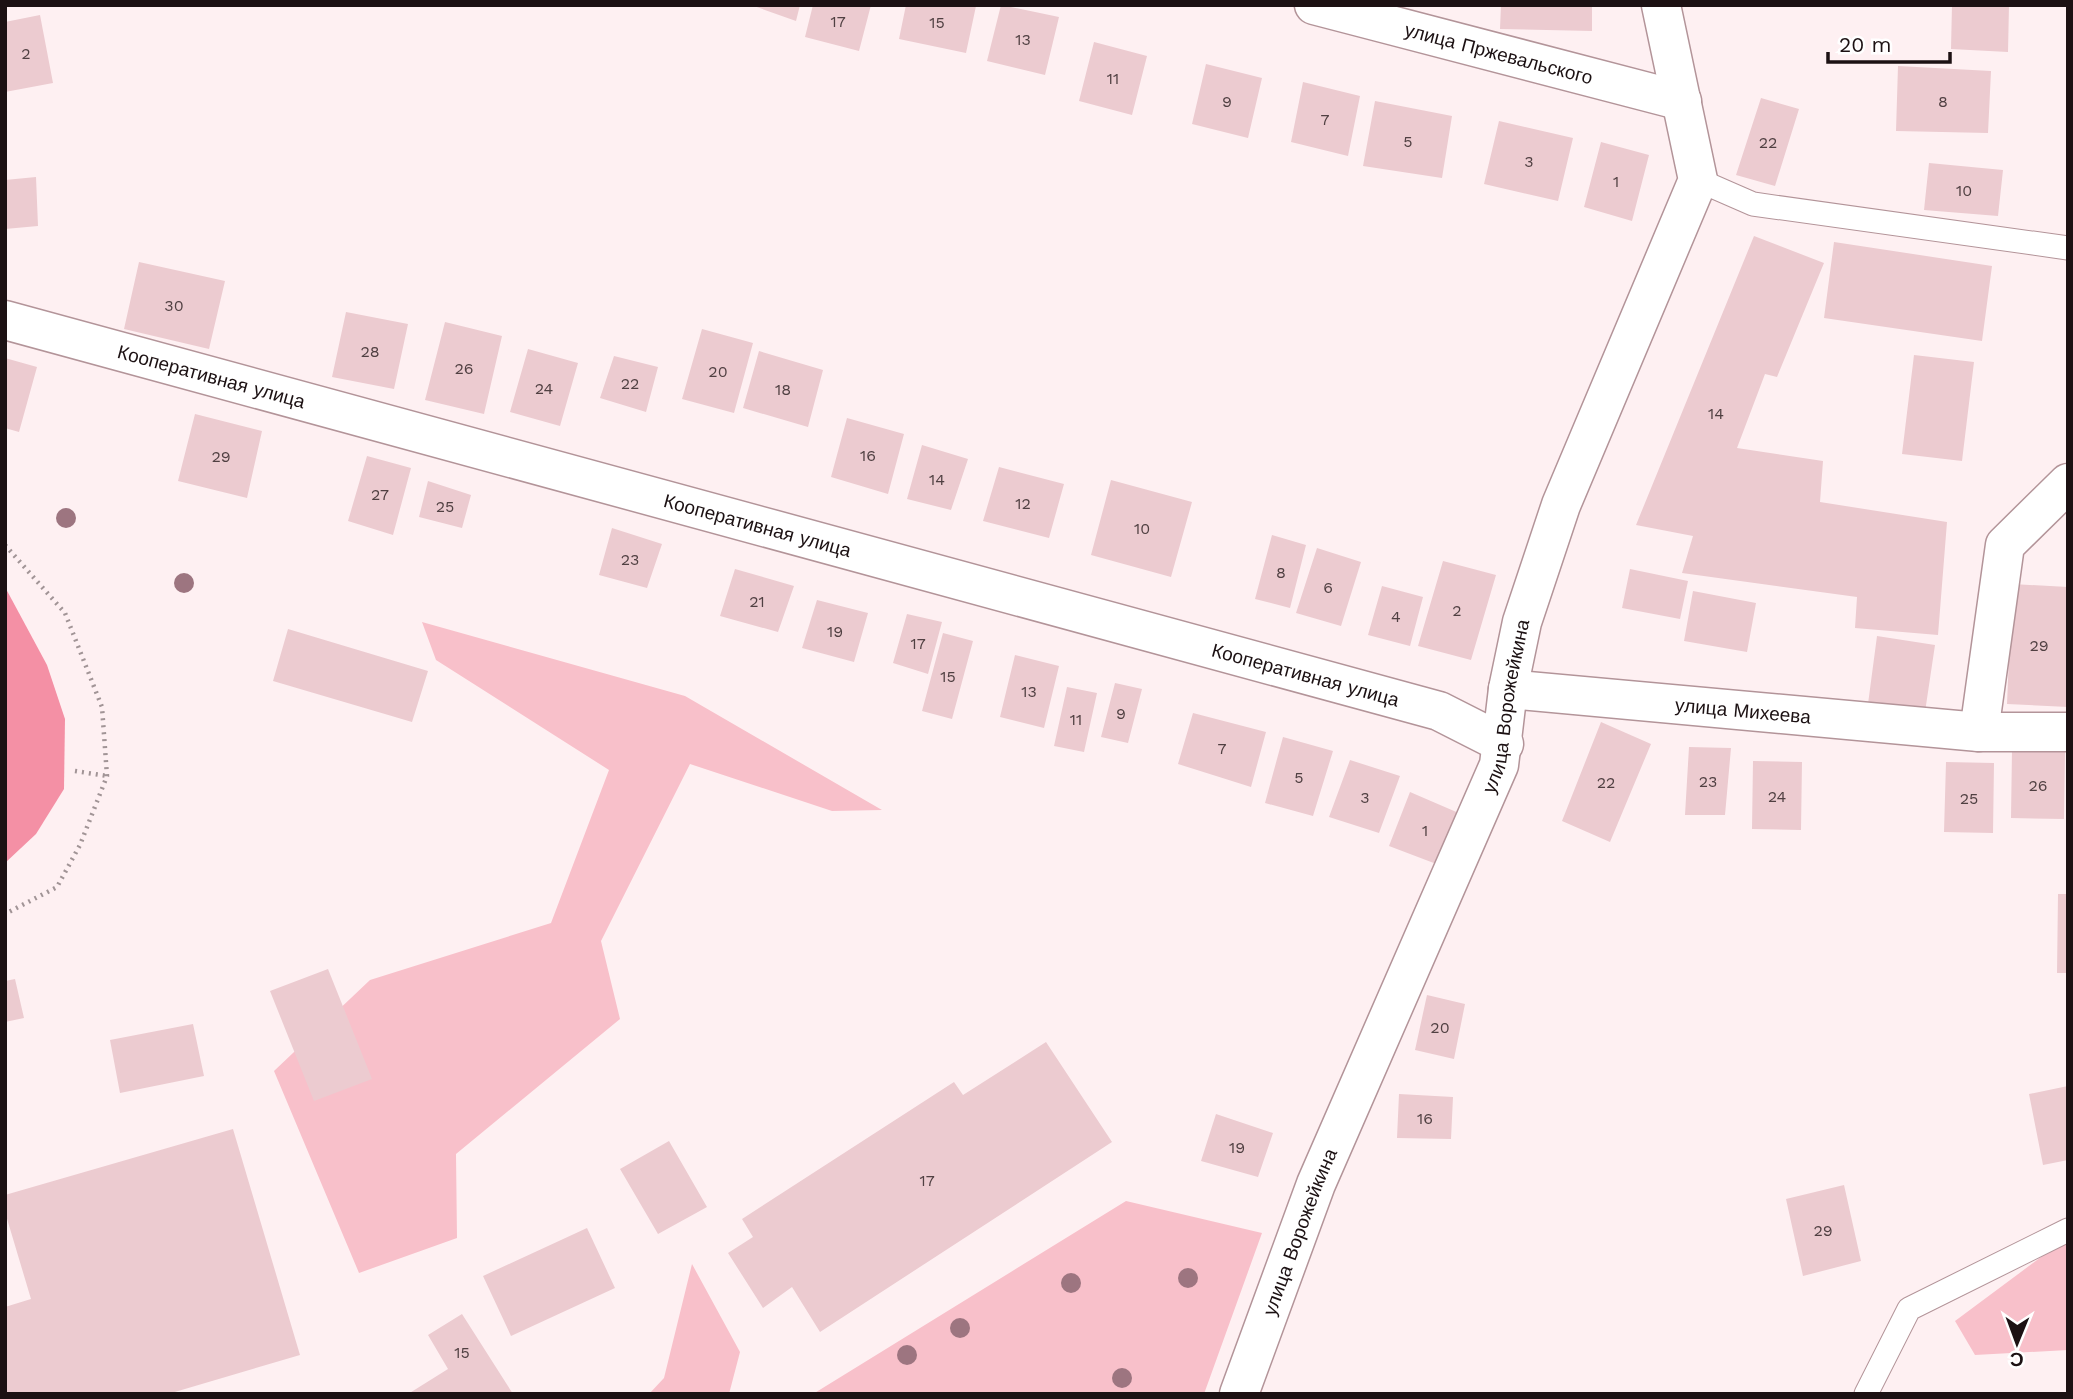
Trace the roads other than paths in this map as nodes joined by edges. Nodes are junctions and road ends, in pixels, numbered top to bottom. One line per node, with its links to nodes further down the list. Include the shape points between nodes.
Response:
1 (1314, 5): 3 (street, улица Пржевальского)
2 (1661, 5): 3 (street)
3 (1682, 101): 4 (street)
4 (1698, 180): 5 (lane, via 1753,204); 8 (street, улица Ворожейкина, via 1562,505 1522,622)
5 (2068, 248)
6 (5, 320): 11 (street, Кооперативная улица, via 1439,712)
7 (2068, 483): 9 (street, via 2005,545)
8 (1508, 690): 9 (street, улица Михеева); 11 (street, улица Ворожейкина)
9 (1979, 732): 10 (street, улица Михеева)
10 (2068, 732)
11 (1504, 744): 13 (street, улица Ворожейкина, via 1499,765 1316,1184)
12 (2068, 1230): 14 (lane, via 1909,1310)
13 (1239, 1394)
14 (1866, 1394)

